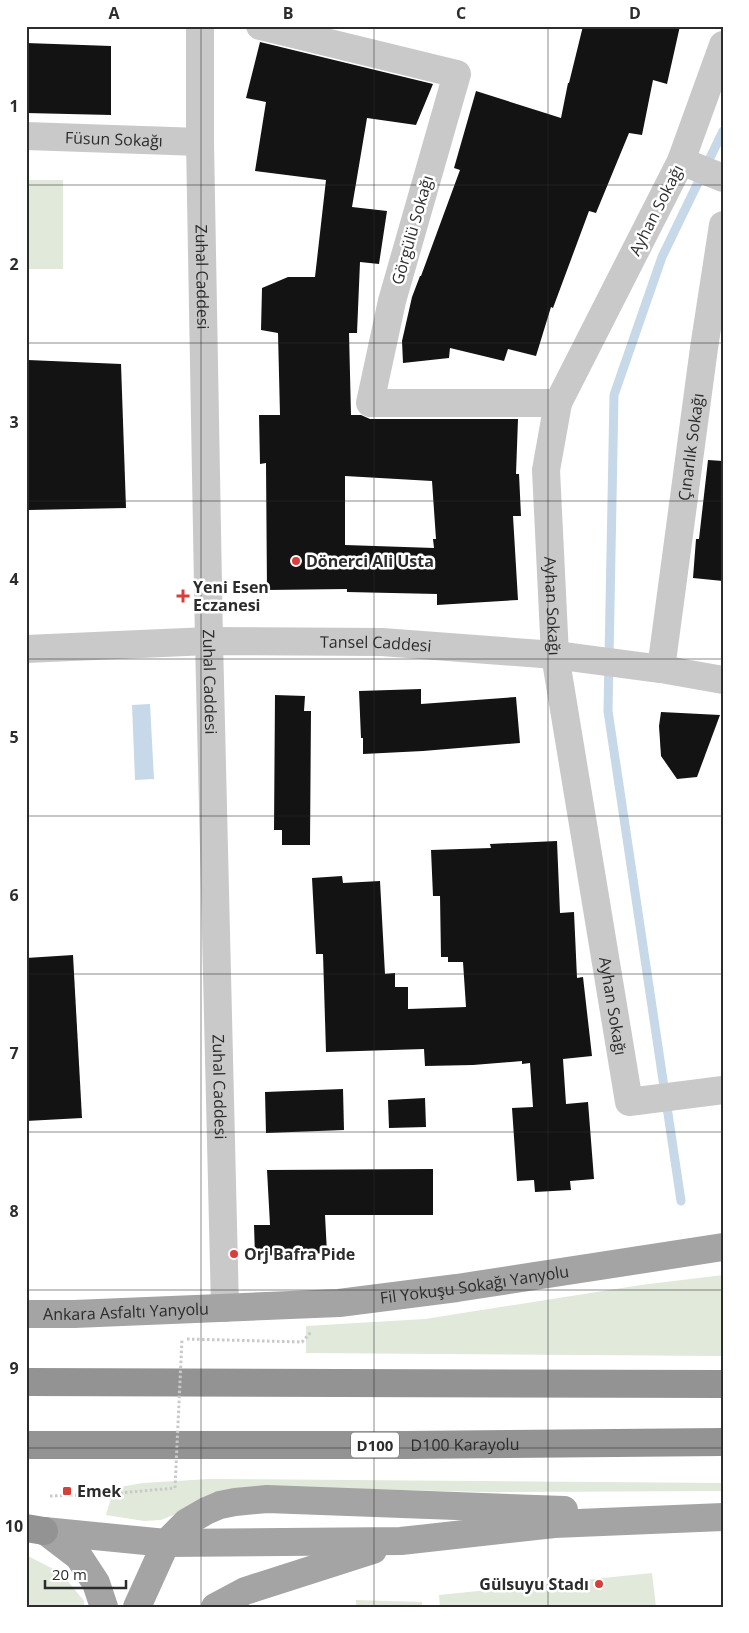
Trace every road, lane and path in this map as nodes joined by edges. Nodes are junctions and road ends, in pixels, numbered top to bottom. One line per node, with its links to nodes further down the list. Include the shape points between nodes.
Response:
1 (200, 26): 5 (street, Zuhal Caddesi)
2 (260, 26): 9 (street, Görgülü Sokağı, via 457,74 392,301 370,403)
3 (723, 45): 6 (street, Ayhan Sokağı)
4 (26, 136): 5 (street, Füsun Sokağı)
5 (200, 142): 10 (street, Zuhal Caddesi)
6 (681, 161): 7 (street); 9 (street, Ayhan Sokağı)
7 (723, 178)
8 (723, 225): 13 (street, Çınarlık Sokağı)
9 (558, 403): 12 (street, Ayhan Sokağı, via 546,470)
10 (209, 641): 11 (street, Tansel Caddesi); 12 (street, Tansel Caddesi, via 382,642); 17 (street, Zuhal Caddesi)
11 (26, 650)
12 (555, 655): 13 (street, Tansel Caddesi); 15 (street, Ayhan Sokağı, via 629,1102)
13 (661, 669): 14 (street, Tansel Caddesi)
14 (723, 680)
15 (723, 1090)
16 (723, 1247): 17 (main road, Fil Yokuşu Sokağı Yanyolu, via 448,1290 338,1303)
17 (226, 1308): 18 (main road, Ankara Asfaltı Yanyolu)
18 (26, 1314)
19 (241, 1340): 24 (path, bridge, via 182,1339 175,1488)
20 (26, 1382): 21 (highway)
21 (723, 1384)
22 (723, 1442): 23 (highway, D100 Karayolu / D100)
23 (26, 1445)
24 (50, 1496)
25 (723, 1516): 27 (main road, via 554,1524); 28 (main road, via 267,1499 235,1502 206,1511 187,1522)
26 (35, 1529): 28 (main road); 29 (main road, via 80,1557 96,1582)
27 (401, 1541): 28 (main road); 31 (main road, via 245,1591)
28 (166, 1543): 30 (main road)
29 (104, 1607)
30 (137, 1607)
31 (215, 1607)

